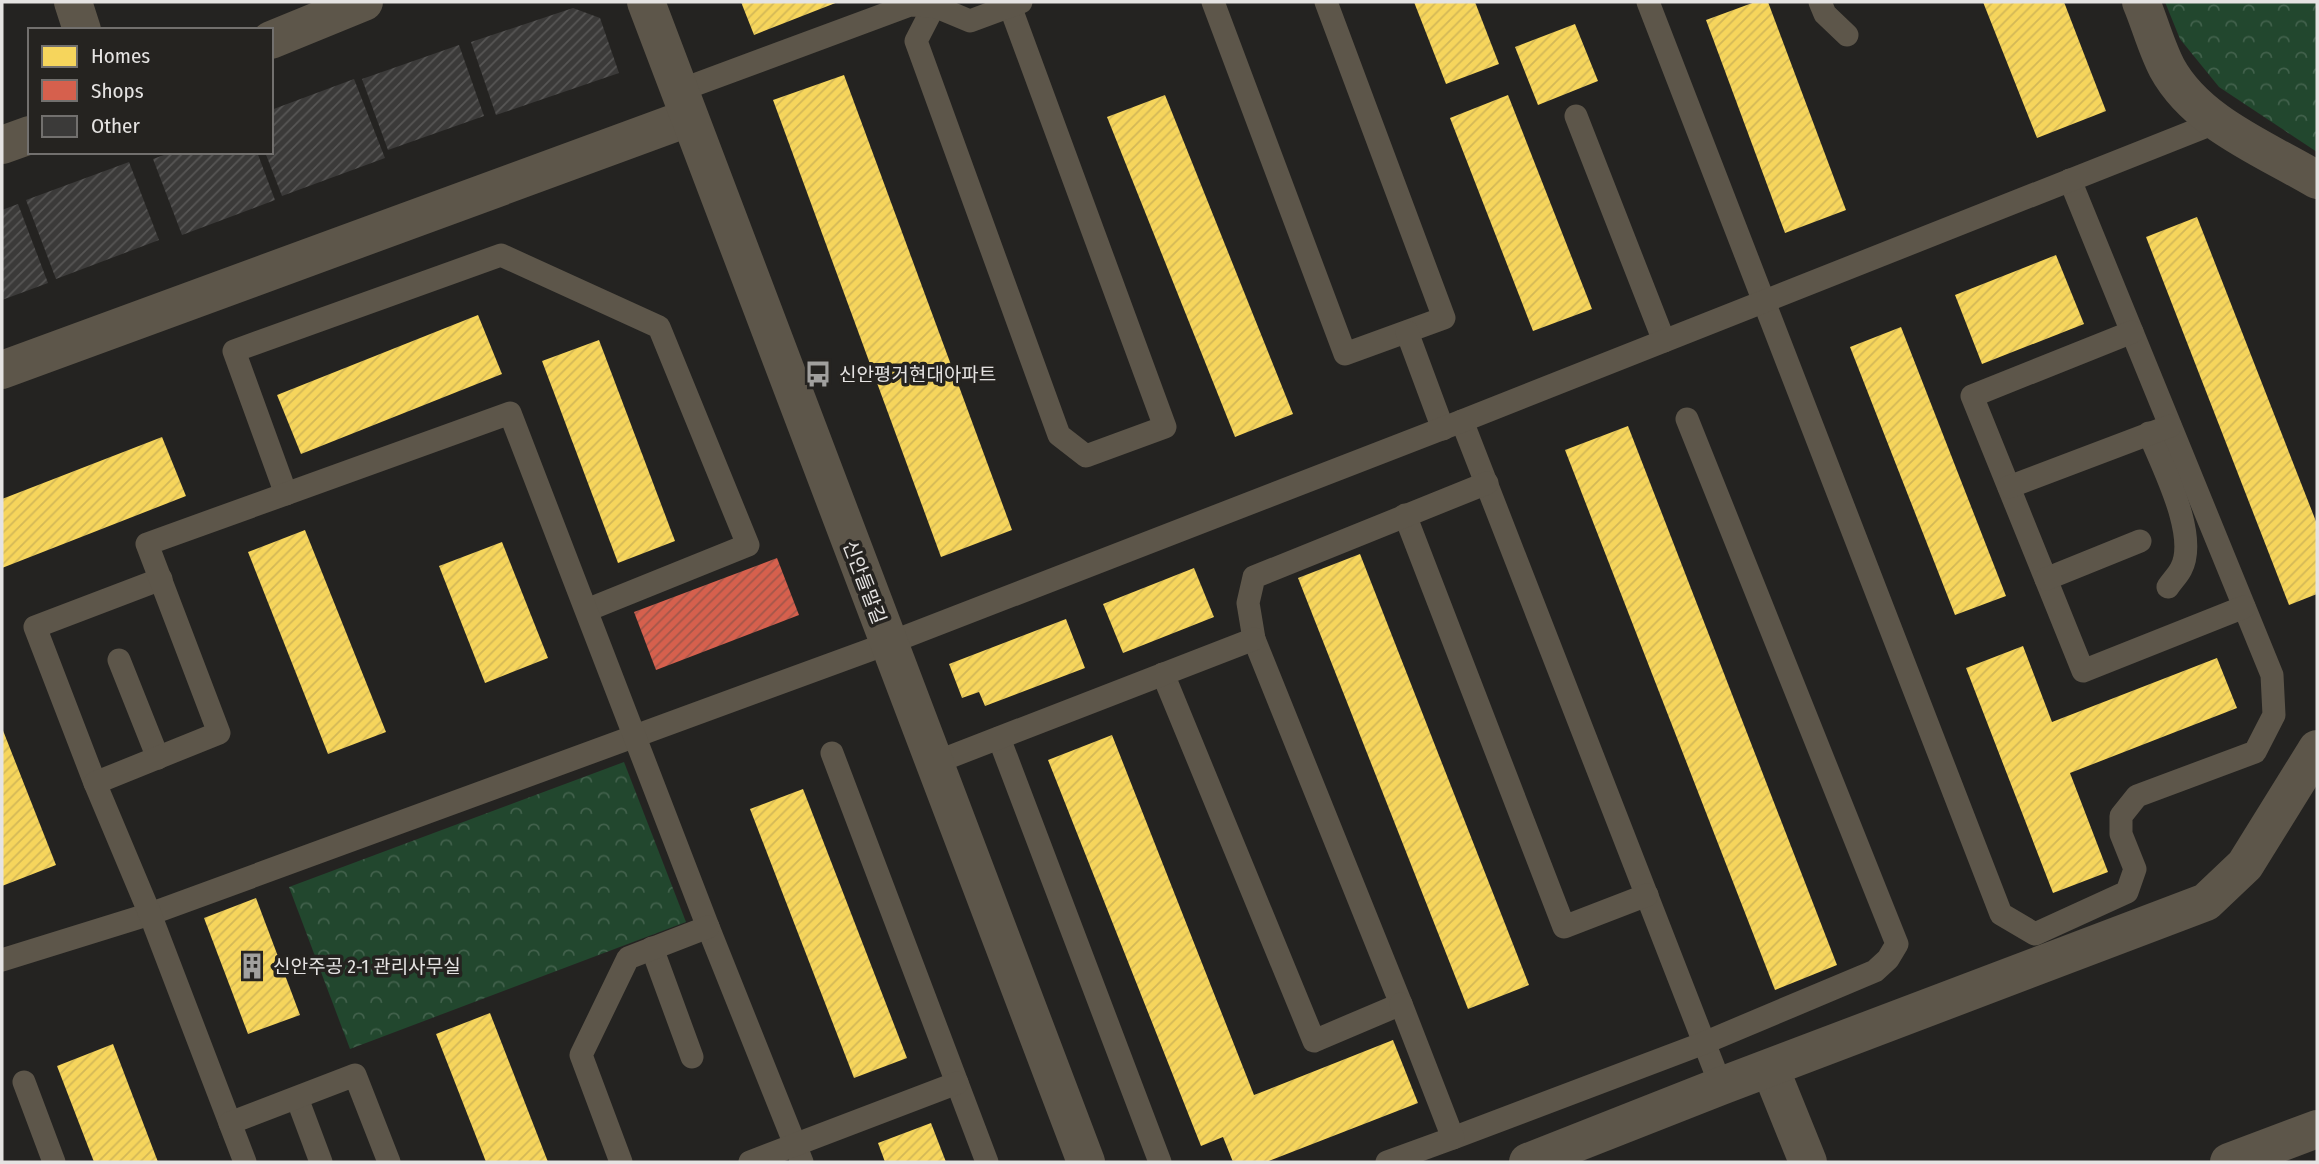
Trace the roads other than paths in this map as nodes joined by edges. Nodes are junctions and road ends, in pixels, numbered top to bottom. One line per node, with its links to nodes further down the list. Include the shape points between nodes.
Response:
1 (73, 2): 11 (street)
2 (364, 2): 13 (street)
3 (646, 2): 14 (street, 신안들말길)
4 (1213, 2): 22 (lane, via 1345,354)
5 (1326, 2): 22 (lane, via 1444,318)
6 (1819, 2): 12 (lane)
7 (2141, 2): 16 (street, via 2167,67 2188,97)
8 (1016, 4): 10 (lane, via 970,21); 10 (lane, via 1165,427 1086,456 1059,435 916,41)
9 (1656, 4): 21 (lane)
10 (934, 6): 14 (lane, via 910,5)
11 (81, 28)
12 (1847, 35)
13 (273, 39)
14 (683, 105): 25 (street); 40 (street, 신안들말길)
15 (1576, 116): 24 (lane)
16 (2217, 122): 19 (lane); 20 (street)
17 (28, 136): 18 (street)
18 (2, 145)
19 (2070, 180): 21 (lane); 23 (lane)
20 (2317, 180)
21 (1764, 301): 24 (lane); 37 (lane, via 2001,914 2035,934 2127,892 2135,869 2121,834 2121,816 2137,796 2255,752 2274,715 2272,676)
22 (1407, 332): 27 (lane)
23 (2132, 332): 28 (lane); 30 (lane, via 1972,396)
24 (1664, 341): 27 (lane)
25 (2, 370)
26 (1688, 419): 56 (lane, via 1897,944 1875,971)
27 (1453, 425): 29 (lane); 40 (lane)
28 (2160, 429): 30 (lane); 36 (lane, via 2187,544 2182,568); 37 (lane)
29 (1487, 482): 32 (lane); 50 (lane)
30 (2009, 487): 35 (lane)
31 (286, 494): 34 (lane, via 147,544); 38 (lane, via 510,413); 38 (lane, via 234,351 501,255 659,327 748,545)
32 (1405, 515): 39 (lane, via 1254,577 1248,603); 50 (lane, via 1564,927)
33 (2140, 541): 35 (lane)
34 (161, 579): 46 (lane, via 219,733); 49 (lane, via 35,627)
35 (2046, 579): 37 (lane, via 2083,671)
36 (2168, 587)
37 (2244, 607)
38 (587, 610): 43 (lane)
39 (1254, 639): 42 (lane); 55 (lane)
40 (889, 643): 43 (lane); 47 (street, 신안들말길)
41 (119, 660): 46 (lane)
42 (1163, 674): 44 (lane); 55 (lane, via 1314,1041)
43 (636, 736): 51 (lane); 52 (lane)
44 (999, 738): 47 (lane); 75 (lane)
45 (832, 752): 60 (lane)
46 (158, 758): 49 (lane)
47 (934, 763): 74 (street, 신안들말길)
48 (2313, 767): 58 (street, via 2245,865 2206,902)
49 (95, 783): 51 (lane)
50 (1647, 895): 56 (lane)
51 (150, 914): 54 (lane); 63 (lane)
52 (708, 927): 53 (lane); 66 (lane)
53 (652, 948): 57 (lane); 71 (lane, via 628,958 581,1055)
54 (2, 960)
55 (1401, 1004): 65 (lane)
56 (1704, 1043): 61 (lane); 65 (lane)
57 (692, 1057)
58 (1770, 1068): 61 (street); 78 (street)
59 (24, 1083): 67 (lane)
60 (957, 1083): 66 (lane); 73 (lane)
61 (1721, 1086): 77 (street)
62 (297, 1098): 63 (lane); 69 (lane); 70 (lane, via 355,1075)
63 (230, 1123): 68 (lane)
64 (2317, 1129): 79 (street)
65 (1452, 1138): 76 (lane)
66 (798, 1154): 72 (lane)
67 (54, 1162)
68 (246, 1162)
69 (321, 1162)
70 (389, 1162)
71 (621, 1162)
72 (750, 1162)
73 (987, 1162)
74 (1086, 1162)
75 (1160, 1162)
76 (1387, 1162)
77 (1528, 1162)
78 (1808, 1162)
79 (2229, 1162)

